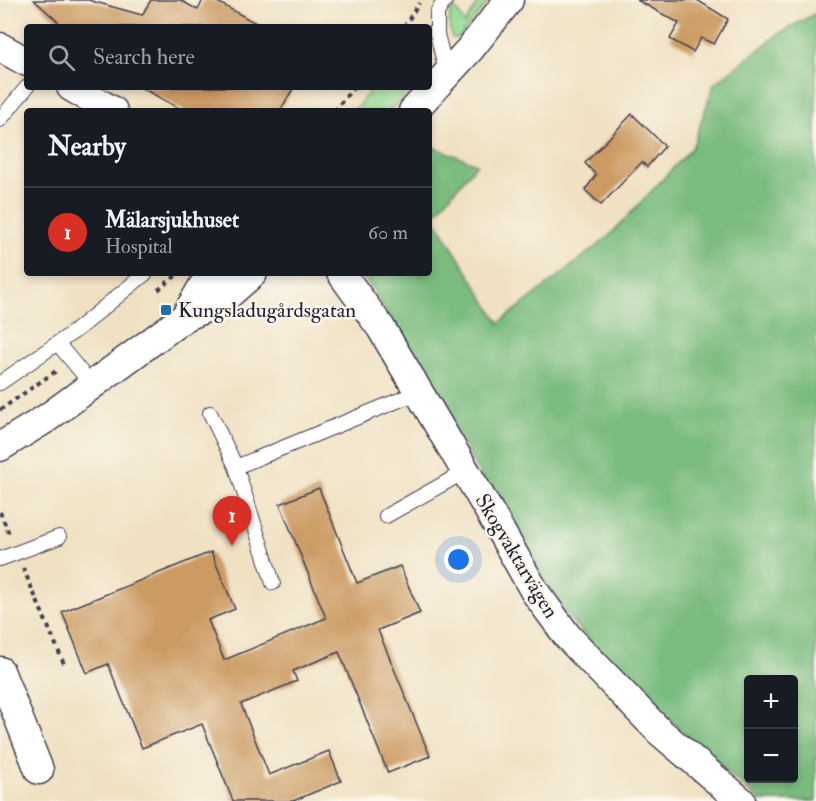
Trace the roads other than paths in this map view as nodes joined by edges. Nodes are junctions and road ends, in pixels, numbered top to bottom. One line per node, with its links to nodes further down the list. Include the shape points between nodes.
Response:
1 (445, 0): 5 (lane, via 437,14 437,34)
2 (509, 0): 5 (street)
3 (0, 47): 4 (street)
4 (24, 60)
5 (447, 75): 9 (street)
6 (25, 90): 10 (lane)
7 (76, 90): 8 (street)
8 (108, 108)
9 (416, 108)
10 (0, 120)
11 (142, 276): 16 (lane)
12 (215, 276): 15 (street, via 203,286)
13 (250, 276): 15 (street, via 220,302)
14 (343, 276): 19 (street, Skogvaktarvägen, via 381,328)
15 (185, 317): 18 (street)
16 (58, 344): 17 (lane); 18 (lane)
17 (0, 383)
18 (92, 385): 21 (street)
19 (419, 393): 22 (lane); 23 (street, Skogvaktarvägen)
20 (210, 413): 22 (lane)
21 (0, 447)
22 (236, 467): 27 (lane)
23 (466, 471): 24 (lane); 30 (street, Skogvaktarvägen, via 535,592 568,637 659,730)
24 (386, 516)
25 (59, 537): 26 (lane)
26 (0, 560)
27 (273, 583)
28 (0, 671): 29 (street)
29 (39, 770)
30 (734, 799)

